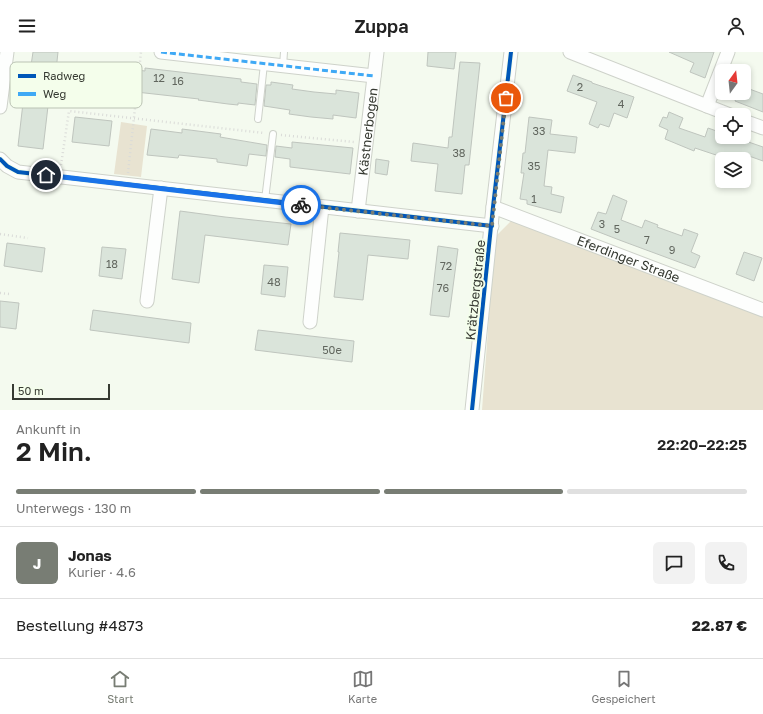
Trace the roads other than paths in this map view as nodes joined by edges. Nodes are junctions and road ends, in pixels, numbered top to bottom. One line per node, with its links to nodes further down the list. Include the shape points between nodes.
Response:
1 (7, 52): 12 (street)
2 (161, 52): 8 (street)
3 (284, 52): 9 (lane)
4 (377, 52): 10 (street, Kästnerbogen)
5 (511, 52): 22 (street, Krätzbergstraße)
6 (570, 52): 11 (street)
7 (728, 52): 11 (street)
8 (264, 64): 9 (street); 14 (lane)
9 (283, 66): 10 (street)
10 (374, 76): 23 (street, Kästnerbogen)
11 (707, 106): 13 (street)
12 (0, 107)
13 (715, 109)
14 (258, 119)
15 (751, 124): 16 (street)
16 (763, 128)
17 (273, 134): 20 (lane)
18 (0, 159): 19 (street, via 6,166 18,172)
19 (161, 188): 20 (street); 25 (street)
20 (265, 200): 21 (street)
21 (322, 207): 23 (street); 27 (street)
22 (493, 207): 24 (street, Krätzbergstraße); 26 (street, Eferdinger Straße)
23 (358, 211): 24 (street)
24 (492, 226): 28 (street, Krätzbergstraße)
25 (147, 301)
26 (763, 310)
27 (310, 322)
28 (472, 410)

